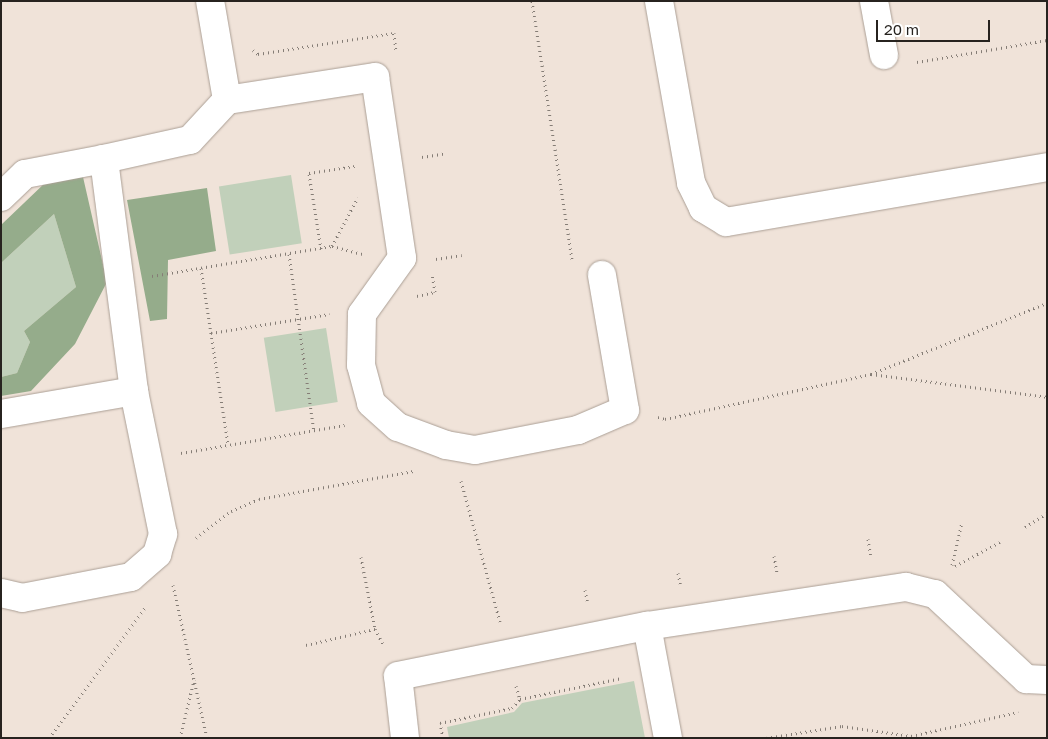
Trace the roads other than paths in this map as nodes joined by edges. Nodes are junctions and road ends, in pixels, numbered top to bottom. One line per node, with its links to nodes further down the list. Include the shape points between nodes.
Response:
1 (210, 1): 5 (lane)
2 (659, 1): 7 (lane, via 691,183 703,208 726,222)
3 (874, 1): 4 (lane)
4 (895, 59)
5 (227, 100): 6 (lane, via 190,140); 9 (lane, via 375,77 402,258 362,314 361,365 371,403 398,427 446,445 475,450 578,430 625,410)
6 (104, 159): 8 (lane, via 24,174); 10 (lane)
7 (1047, 167)
8 (1, 196)
9 (602, 275)
10 (134, 391): 11 (lane); 12 (lane, via 163,534 157,554 131,577 22,598)
11 (1, 414)
12 (1, 593)
13 (647, 626): 14 (lane, via 906,587 935,594 1026,680); 15 (lane, via 398,676); 16 (lane)
14 (1047, 680)
15 (405, 738)
16 (668, 738)

